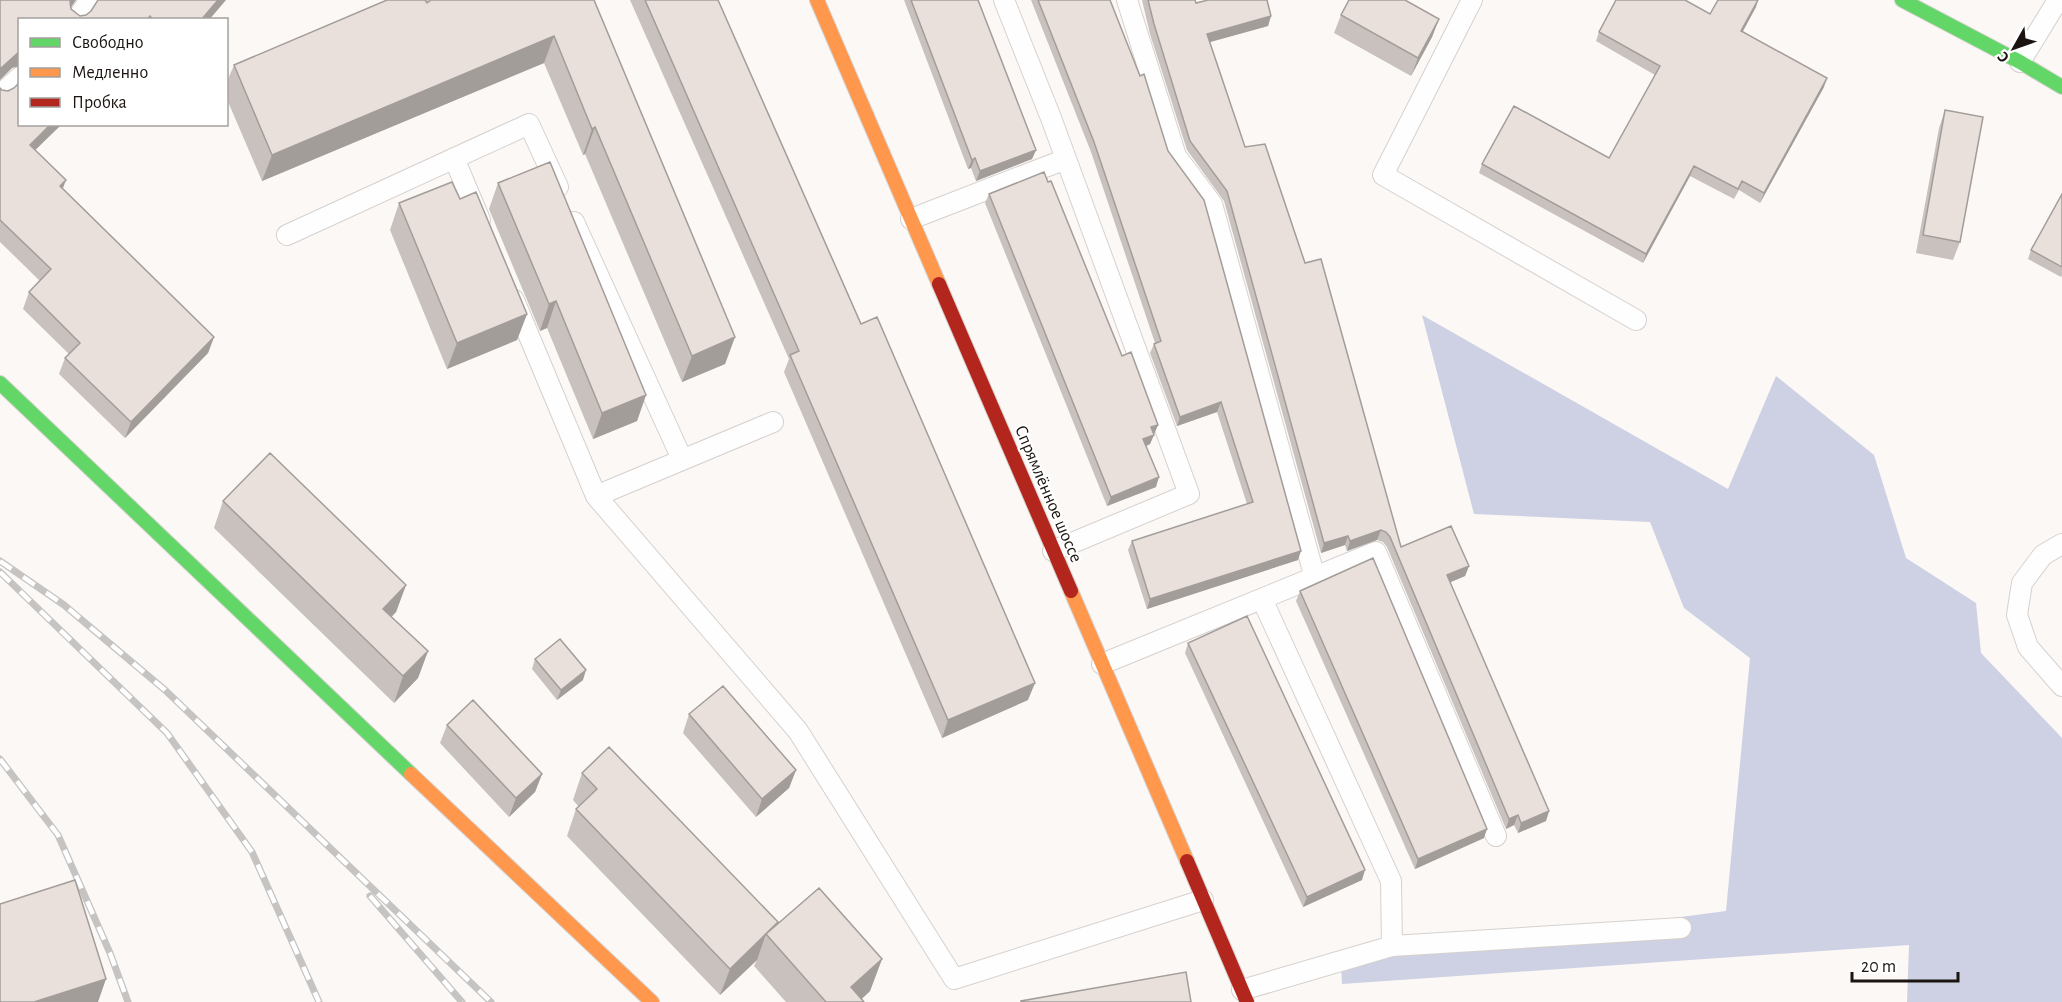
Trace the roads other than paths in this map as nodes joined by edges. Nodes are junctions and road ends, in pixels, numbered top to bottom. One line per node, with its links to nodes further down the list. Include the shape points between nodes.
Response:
1 (90, 0): 8 (lane)
2 (817, 0): 15 (main road, Спрямлённое шоссе)
3 (1004, 0): 14 (lane)
4 (1127, 0): 26 (lane, via 1176,156 1212,204)
5 (1472, 0): 19 (lane, via 1383,176)
6 (1902, 0): 9 (main road)
7 (2058, 0): 9 (lane)
8 (77, 18)
9 (2020, 62): 11 (main road)
10 (18, 79): 12 (lane)
11 (2062, 87)
12 (0, 95)
13 (454, 158): 16 (lane); 17 (lane); 22 (lane, via 529,124)
14 (1066, 159): 15 (lane); 25 (lane, via 1189,494)
15 (911, 219): 25 (main road, Спрямлённое шоссе)
16 (287, 234)
17 (486, 234)
18 (504, 278): 23 (lane)
19 (1636, 320)
20 (0, 383): 35 (main road)
21 (772, 422): 22 (lane)
22 (682, 459): 23 (lane)
23 (596, 496): 31 (lane, via 798,730 954,979)
24 (2062, 544): 29 (lane, via 2043,555 2022,583 2017,615 2028,647)
25 (1053, 551): 28 (main road, Спрямлённое шоссе)
26 (1314, 578): 27 (lane); 30 (lane, via 1376,552)
27 (1262, 599): 28 (lane); 33 (lane, via 1391,881)
28 (1102, 664): 31 (main road, Спрямлённое шоссе)
29 (2062, 686)
30 (1496, 836)
31 (1203, 900): 34 (main road, Спрямлённое шоссе)
32 (1681, 928): 33 (lane)
33 (1392, 946): 34 (lane)
34 (1244, 996)
35 (652, 1002)

